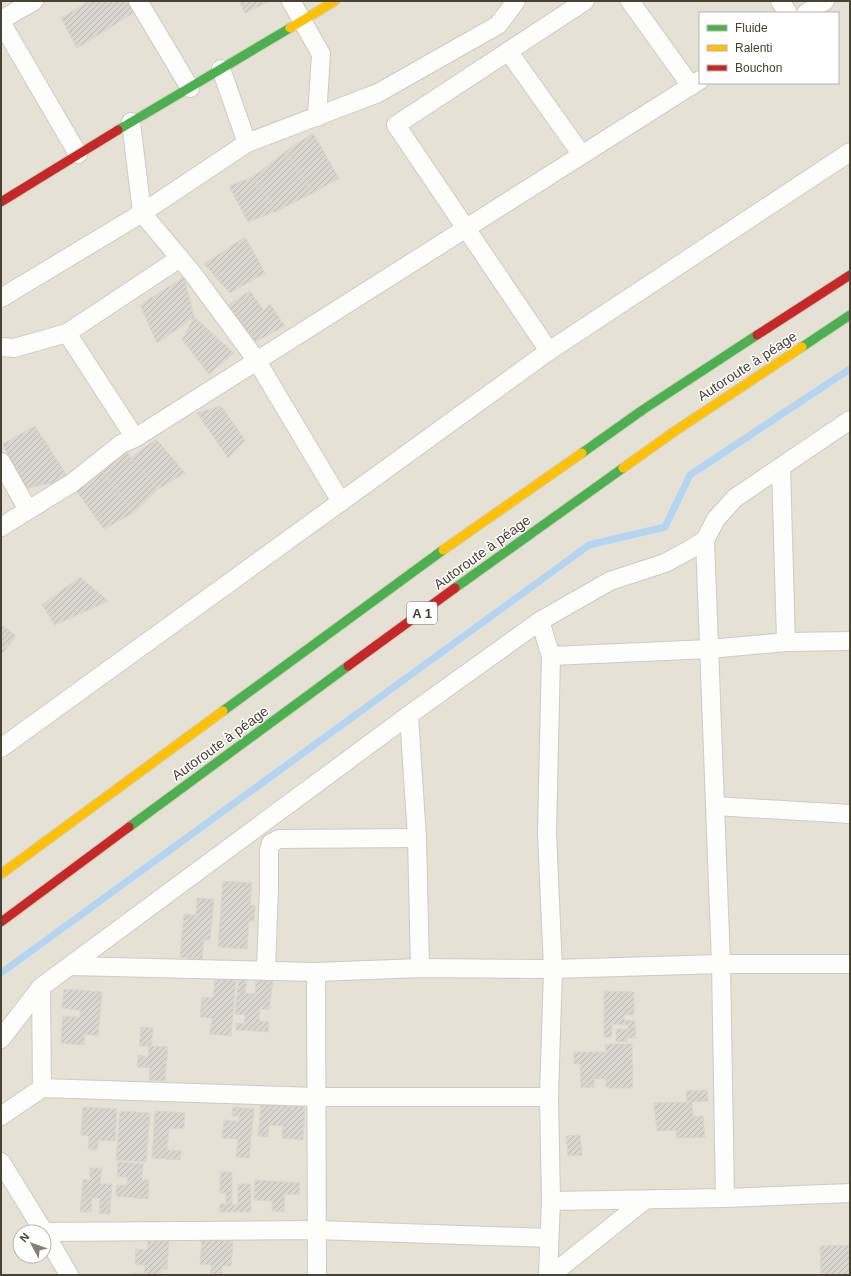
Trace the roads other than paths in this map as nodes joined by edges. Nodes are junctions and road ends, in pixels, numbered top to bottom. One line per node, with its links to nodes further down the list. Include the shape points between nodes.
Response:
1 (34, 1): 13 (street)
2 (138, 1): 17 (street)
3 (291, 1): 12 (street)
4 (335, 1): 12 (main road)
5 (516, 1): 18 (street, via 498,25 378,94)
6 (584, 1): 14 (street)
7 (630, 1): 16 (street)
8 (780, 1): 10 (street)
9 (825, 1): 11 (street)
10 (787, 12)
11 (808, 12)
12 (302, 21): 15 (main road); 18 (street, via 321,54)
13 (3, 29): 22 (street)
14 (508, 51): 23 (street); 26 (street, via 396,125)
15 (221, 69): 17 (main road); 20 (street)
16 (695, 83): 23 (street)
17 (190, 88): 19 (main road)
18 (317, 117): 20 (street)
19 (131, 122): 22 (main road); 25 (street)
20 (247, 143): 25 (street)
21 (850, 152): 33 (street)
22 (78, 154): 24 (main road)
23 (582, 155): 26 (street)
24 (1, 202)
25 (142, 212): 27 (street); 29 (street)
26 (466, 228): 33 (street); 34 (street)
27 (180, 258): 31 (street); 34 (street)
28 (850, 275): 53 (main road, via 644,410 414,570)
29 (1, 298)
30 (850, 315): 54 (main road, Autoroute à péage / A 1, via 675,431 407,623)
31 (67, 333): 32 (street, via 14,348); 36 (street)
32 (1, 347)
33 (549, 351): 39 (street)
34 (257, 361): 36 (street); 39 (street)
35 (850, 420): 38 (street)
36 (134, 438): 40 (street, via 121,444 72,483)
37 (1, 462): 40 (street)
38 (781, 467): 42 (street, via 735,498 716,519); 45 (street)
39 (341, 502): 49 (street)
40 (28, 510): 41 (street)
41 (1, 527)
42 (705, 540): 43 (street, via 665,563 610,581); 46 (street)
43 (540, 622): 47 (street); 48 (street)
44 (850, 641): 45 (street)
45 (786, 642): 46 (street)
46 (710, 649): 47 (street); 50 (street)
47 (551, 656): 60 (street, via 547,832)
48 (409, 715): 52 (street); 58 (street)
49 (1, 748)
50 (715, 806): 51 (street); 56 (street)
51 (850, 814)
52 (417, 838): 59 (street); 61 (street, via 279,839 271,843 268,850)
53 (1, 874)
54 (1, 922)
55 (850, 950): 57 (street)
56 (721, 964): 57 (street); 60 (street); 71 (street)
57 (844, 964)
58 (70, 966): 61 (street); 63 (street)
59 (420, 968): 60 (street); 62 (street)
60 (553, 969): 67 (street)
61 (266, 970): 62 (street)
62 (316, 972): 66 (street)
63 (41, 987): 64 (street); 65 (street)
64 (1, 1039)
65 (42, 1088): 66 (street); 68 (street)
66 (316, 1097): 67 (street); 75 (street)
67 (549, 1097): 73 (street)
68 (1, 1116)
69 (1, 1162): 74 (street)
70 (850, 1192): 71 (street)
71 (725, 1198): 72 (street)
72 (645, 1200): 73 (street); 82 (street)
73 (551, 1201): 77 (street)
74 (39, 1224)
75 (317, 1230): 76 (street); 77 (street); 80 (street)
76 (52, 1232)
77 (549, 1238): 81 (street)
78 (52, 1246): 79 (street)
79 (68, 1275)
80 (317, 1275)
81 (548, 1275)
82 (551, 1275)

